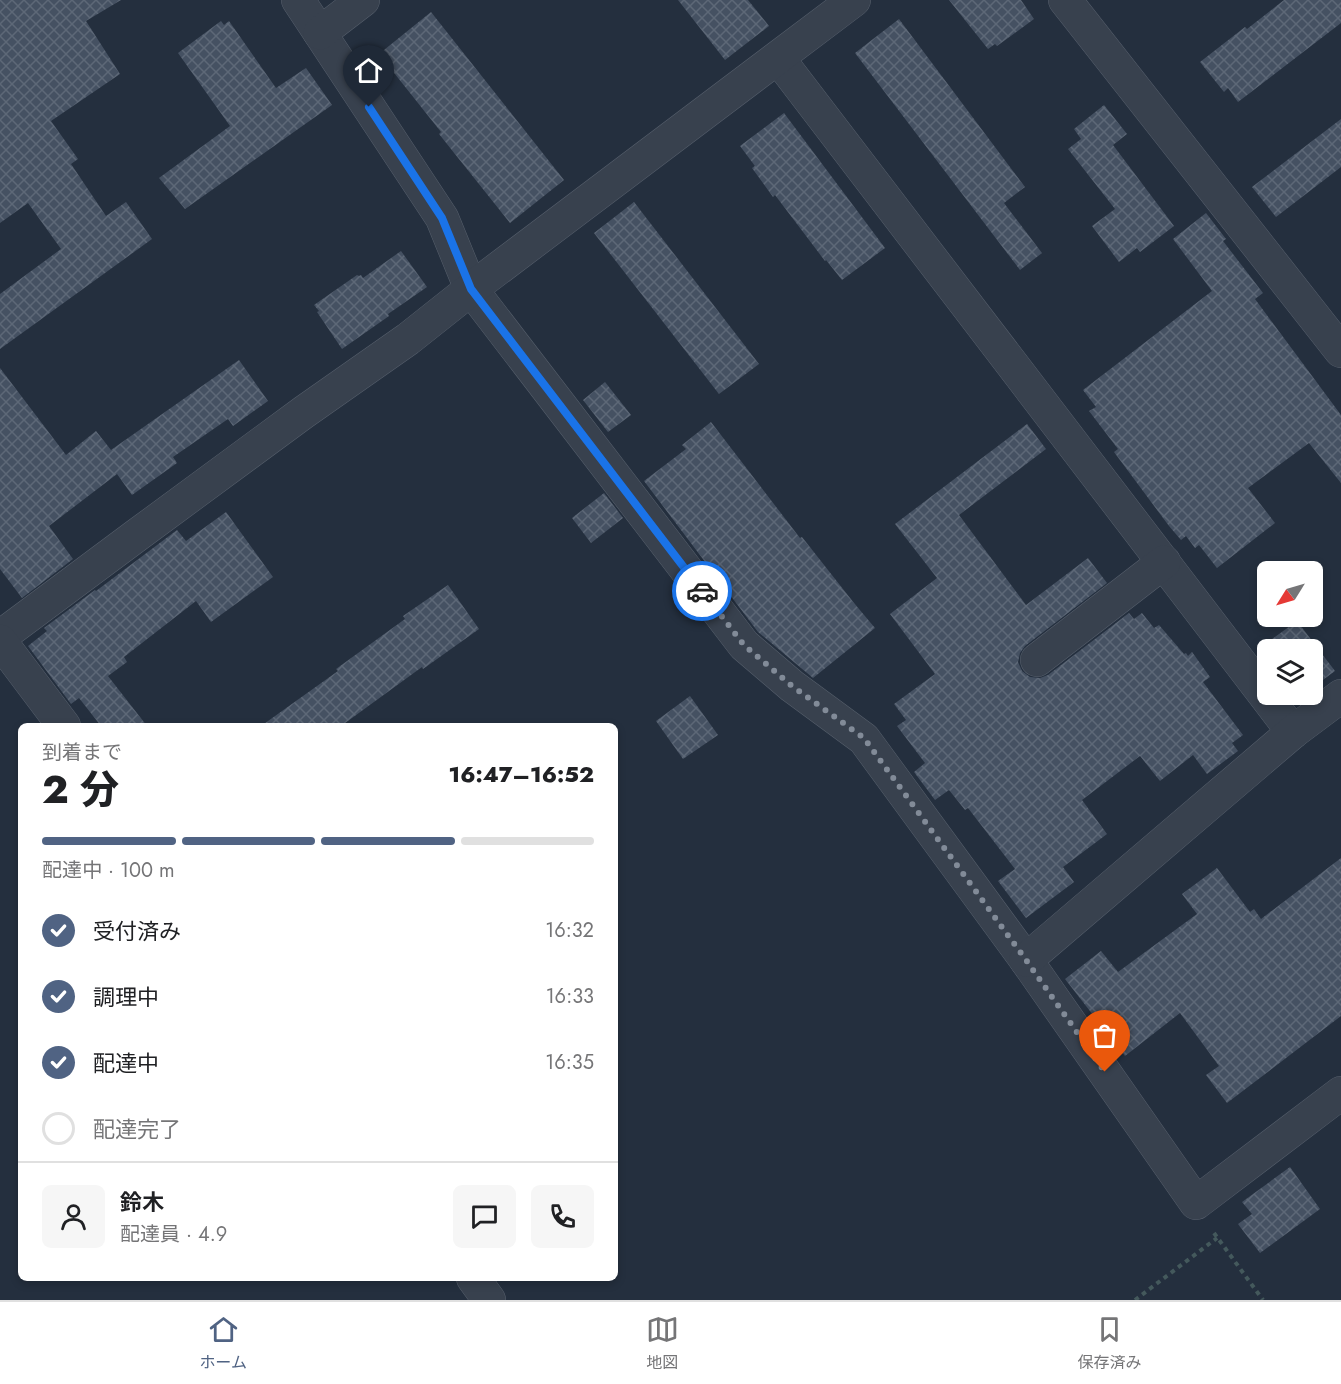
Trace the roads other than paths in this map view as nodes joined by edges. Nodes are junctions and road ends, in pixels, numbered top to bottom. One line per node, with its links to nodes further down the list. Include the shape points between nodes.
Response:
1 (298, 0): 5 (street)
2 (363, 0): 5 (street)
3 (854, 0): 6 (street)
4 (1065, 0): 8 (street)
5 (320, 33): 7 (street, via 442,218)
6 (778, 57): 7 (street); 9 (street)
7 (471, 289): 10 (street); 15 (street, via 744,645 792,686 864,738)
8 (1341, 351)
9 (1164, 562): 11 (street); 14 (street)
10 (0, 639): 13 (street)
11 (1037, 660)
12 (1341, 696): 14 (street)
13 (62, 723)
14 (1293, 732): 15 (street)
15 (1026, 960): 16 (street, via 1196,1203)
16 (1341, 1093)
17 (475, 1281): 18 (street)
18 (489, 1300)

